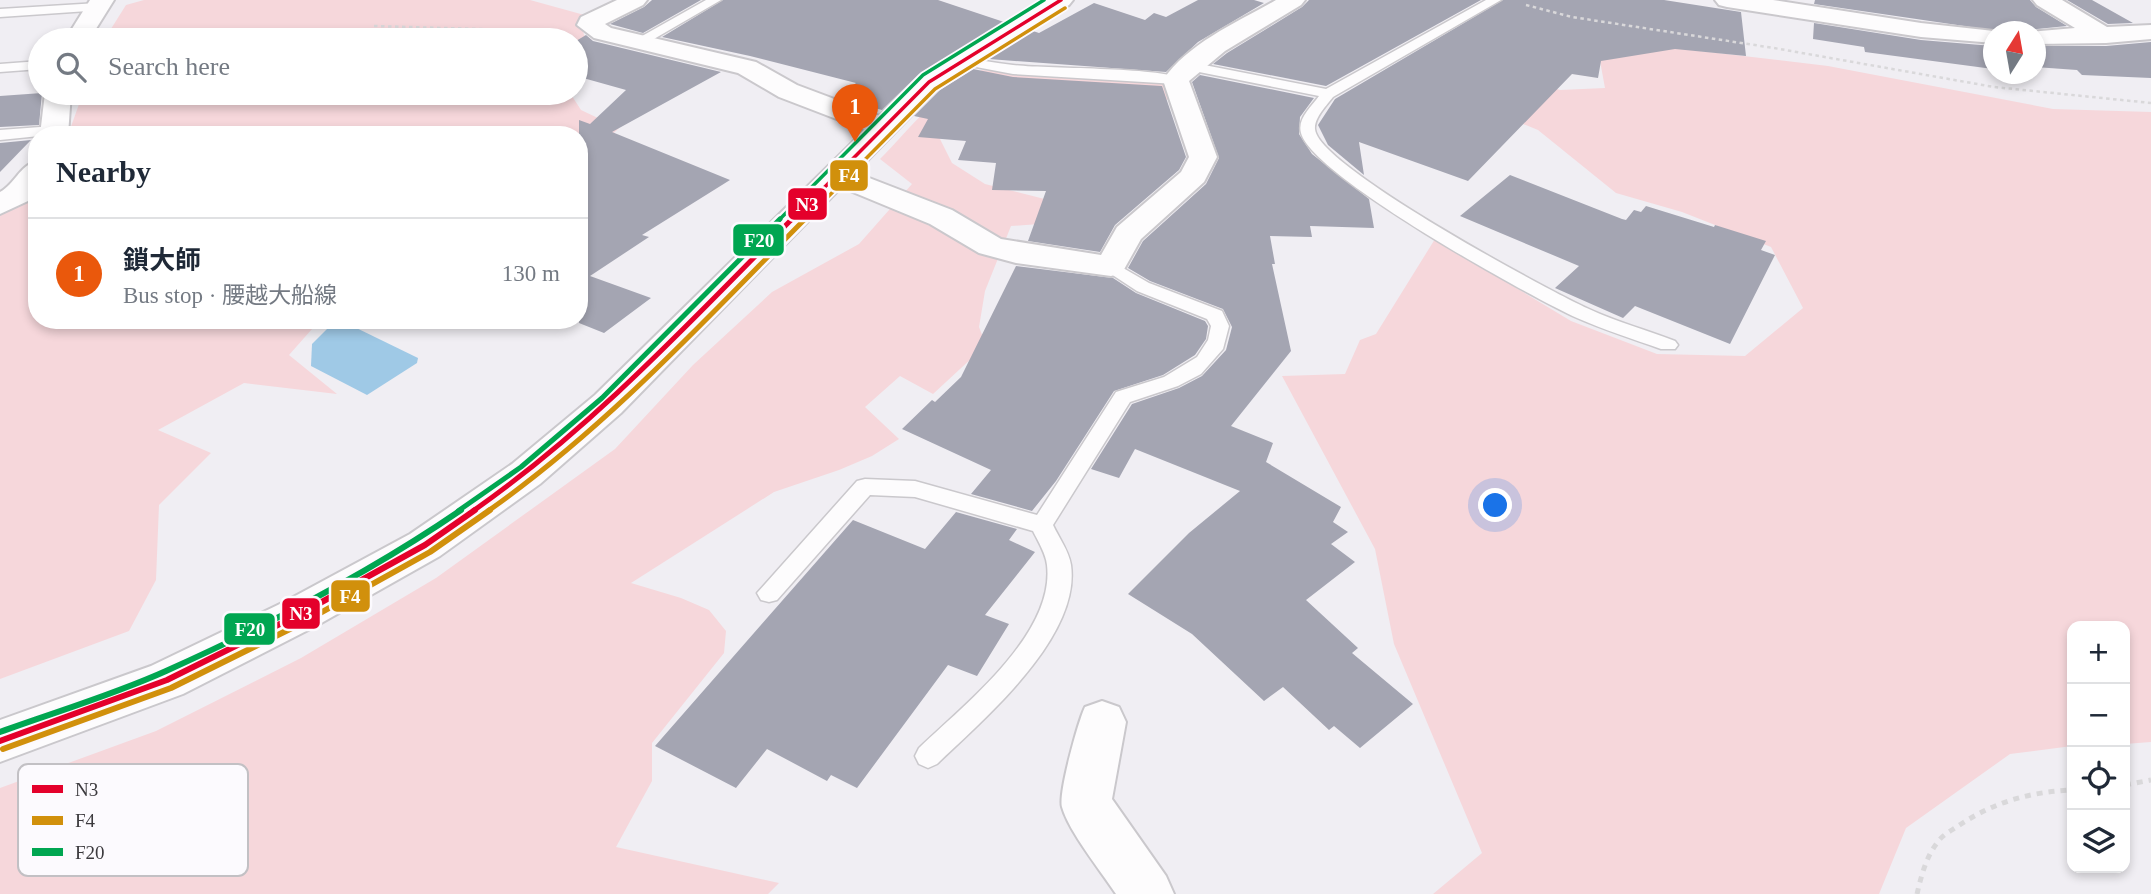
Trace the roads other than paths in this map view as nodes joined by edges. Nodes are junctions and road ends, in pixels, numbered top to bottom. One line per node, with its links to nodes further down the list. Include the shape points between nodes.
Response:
1 (635, 0): 15 (street, via 594,26)
2 (715, 0): 15 (lane)
3 (1061, 0): 16 (street)
4 (1293, 0): 19 (street)
5 (1495, 0): 20 (lane)
6 (1727, 0): 12 (street)
7 (2045, 0): 13 (street)
8 (100, 3): 9 (lane); 10 (street)
9 (0, 13)
10 (84, 28)
11 (2151, 32): 13 (street)
12 (1983, 35)
13 (2106, 36): 14 (street)
14 (2046, 37)
15 (642, 40): 23 (street, via 747,66 788,91)
16 (960, 60): 19 (lane, via 1076,75); 23 (street, via 929,82)
17 (28, 66): 18 (lane)
18 (0, 68)
19 (1182, 73): 20 (lane); 29 (street, via 1203,157 1194,176 1128,234)
20 (1328, 94): 30 (lane, via 1309,121 1310,138 1381,199 1584,314)
21 (57, 105): 22 (street)
22 (55, 126)
23 (883, 127): 26 (street)
24 (28, 134): 25 (lane)
25 (0, 135)
26 (836, 175): 29 (street, via 931,212 990,246); 34 (street, via 608,404 526,474 425,545 167,680)
27 (28, 181): 28 (street)
28 (0, 205)
29 (1111, 266): 31 (lane, via 1143,287 1214,315 1220,326 1213,352 1192,370 1167,384 1123,397)
30 (1668, 345)
31 (1042, 525): 32 (lane, via 915,489 864,487); 35 (lane, via 1059,564 1059,595 1039,636 1027,656)
32 (769, 593)
33 (1102, 722): 36 (street, via 1086,804)
34 (0, 741)
35 (928, 756)
36 (1147, 894)

